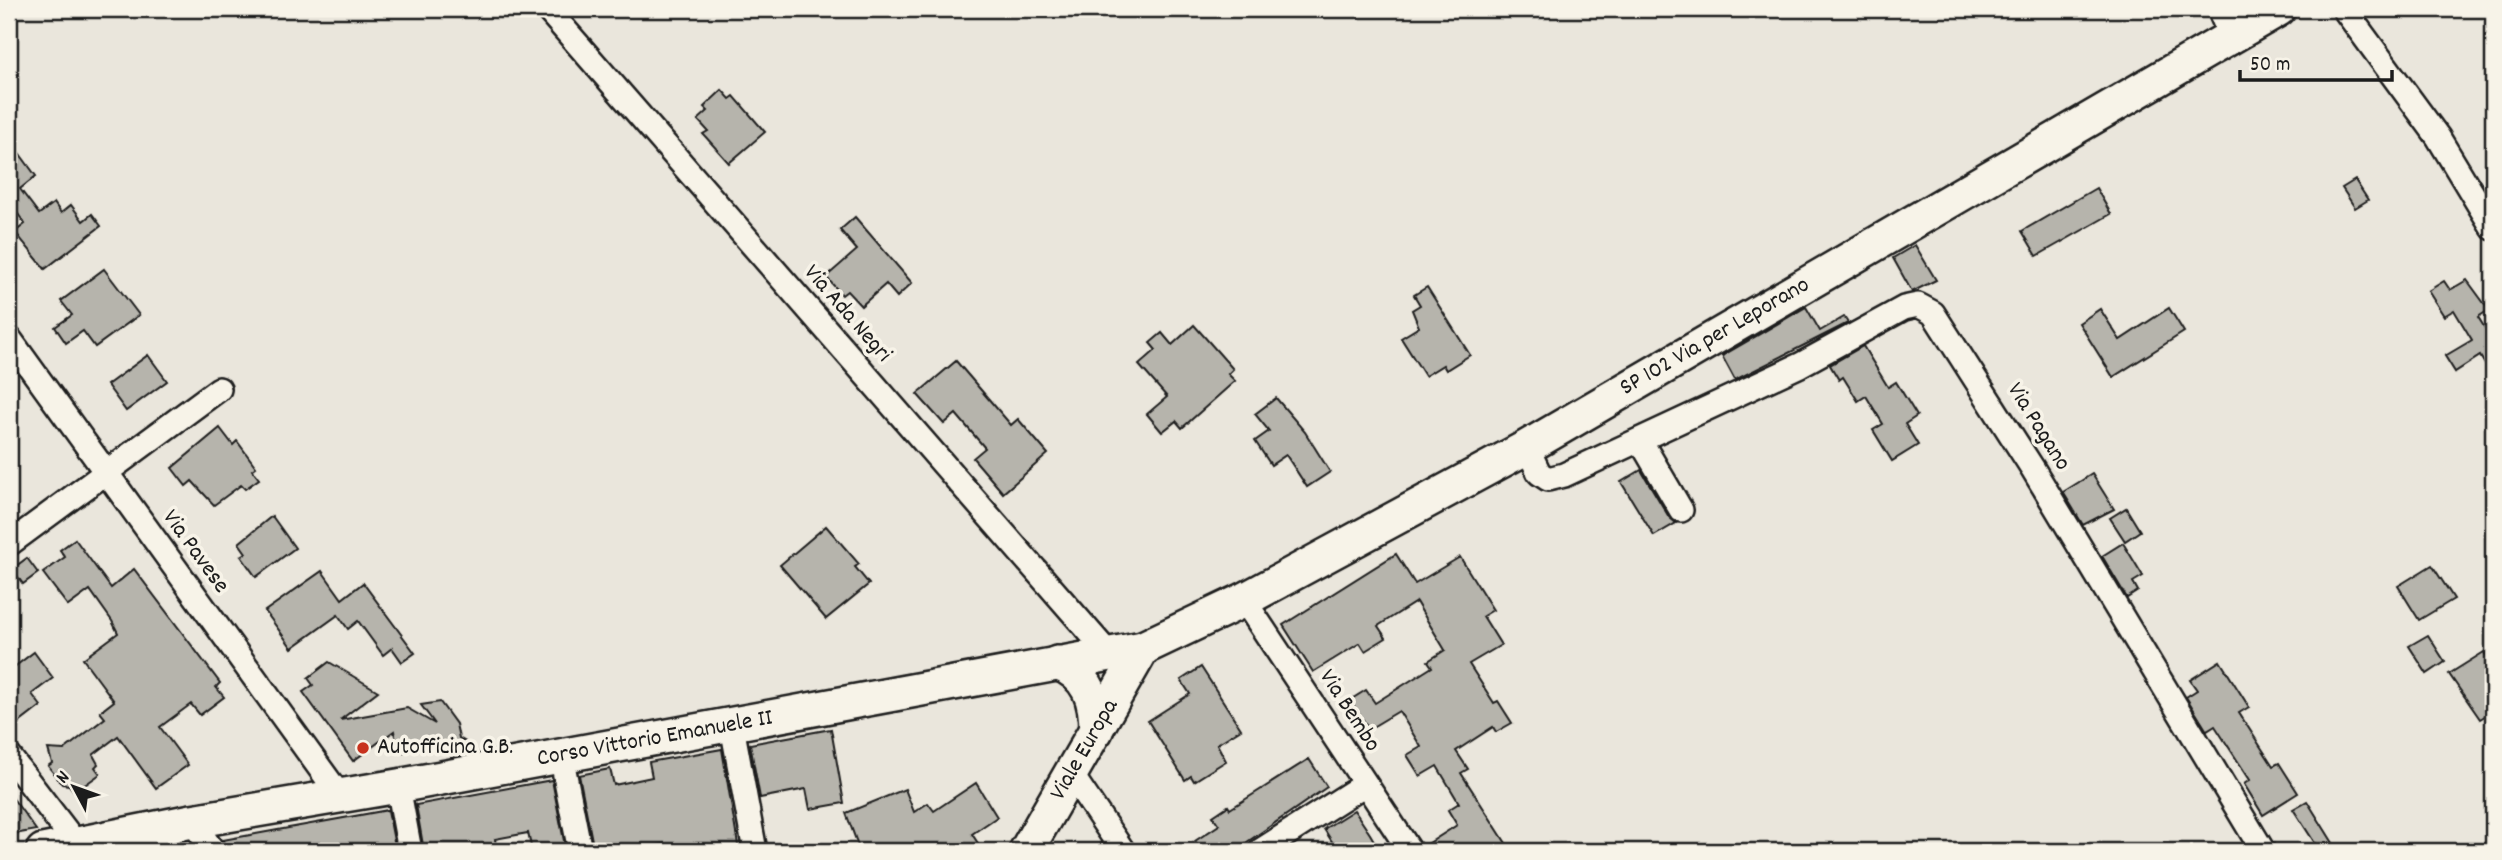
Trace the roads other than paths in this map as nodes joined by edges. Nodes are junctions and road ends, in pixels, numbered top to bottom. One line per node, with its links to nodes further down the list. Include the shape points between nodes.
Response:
1 (547, 9): 15 (street, Via Ada Negri)
2 (2279, 9): 4 (street, SP 102 Via per Leporano)
3 (2344, 9): 5 (street, via 2438,137)
4 (2225, 23): 9 (street, SP 102 Via per Leporano)
5 (2493, 228)
6 (9, 338): 10 (street, Via Pavese)
7 (219, 389): 10 (street)
8 (1640, 440): 9 (street, Via Pagano, via 1548,479 1539,473); 11 (street); 36 (street, Via Pagano, via 1800,365 1904,308 1918,305 1933,313 2033,469)
9 (1527, 447): 13 (street, SP 102 Via per Leporano)
10 (106, 474): 12 (street); 24 (street, Via Pavese)
11 (1681, 510)
12 (9, 544)
13 (1244, 600): 14 (street, SP 102 Via per Leporano); 22 (street, Via Bembo)
14 (1143, 648): 15 (street, Corso Vittorio Emanuele II); 18 (street, Viale Europa)
15 (1108, 653): 16 (street, Corso Vittorio Emanuele II)
16 (1057, 663): 17 (street, Corso Vittorio Emanuele II); 18 (street, via 1073,671 1090,690)
17 (732, 726): 19 (street, Corso Vittorio Emanuele II); 31 (street)
18 (1096, 732): 21 (street, Viale Europa)
19 (561, 755): 23 (street, Corso Vittorio Emanuele II); 30 (street)
20 (9, 756): 26 (street)
21 (1072, 774): 32 (street, Viale Europa); 33 (street)
22 (1365, 784): 34 (street); 35 (street, Via Bembo)
23 (398, 786): 24 (street, Corso Vittorio Emanuele II); 29 (street)
24 (340, 796): 25 (street, Corso Vittorio Emanuele II)
25 (192, 821): 26 (street, Corso Vittorio Emanuele II); 28 (street)
26 (76, 845): 27 (street, Corso Vittorio Emanuele II)
27 (43, 851)
28 (213, 851)
29 (410, 851)
30 (580, 851)
31 (755, 851)
32 (1026, 851)
33 (1123, 851)
34 (1260, 851)
35 (1410, 851)
36 (2263, 851)

